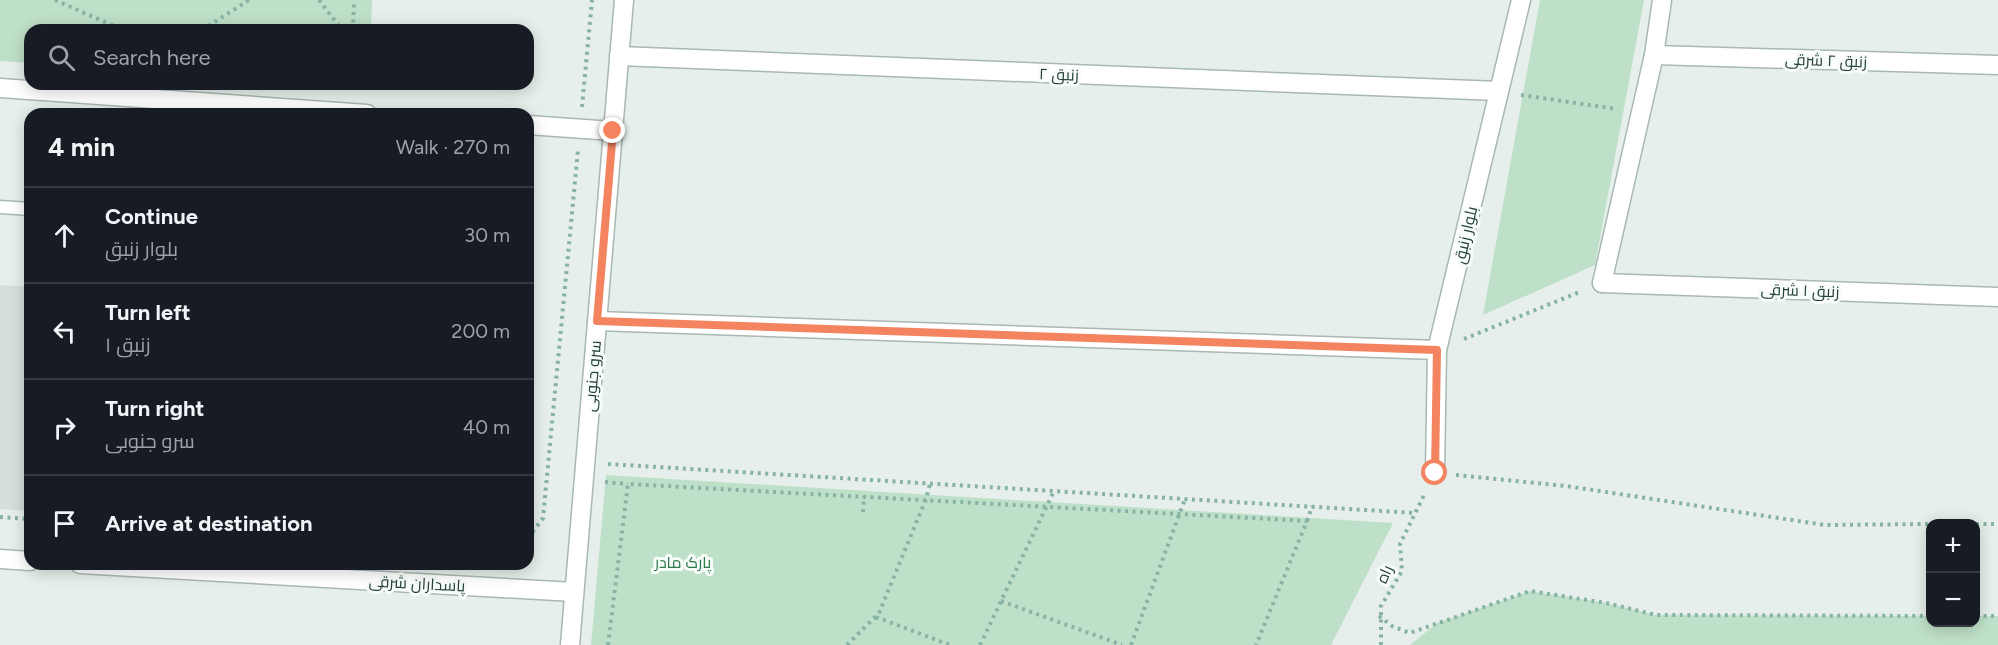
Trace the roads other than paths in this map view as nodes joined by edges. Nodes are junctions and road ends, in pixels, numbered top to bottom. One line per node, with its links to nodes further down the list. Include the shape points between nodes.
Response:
1 (624, 0): 5 (street, سرو جنوبی)
2 (1521, 0): 10 (street, بلوار زنبق)
3 (1662, 0): 4 (street)
4 (1653, 55): 6 (street, زنبق ۲ شرقی); 16 (street, زنبق ۱ شرقی, via 1602,283)
5 (620, 56): 10 (street, زنبق ۲); 13 (street, سرو جنوبی)
6 (1998, 65)
7 (0, 87): 8 (street)
8 (24, 89)
9 (41, 90): 11 (street)
10 (1499, 92): 18 (street, بلوار زنبق)
11 (286, 108)
12 (534, 125): 13 (street)
13 (613, 131): 17 (street, سرو جنوبی)
14 (0, 207): 15 (lane)
15 (24, 209)
16 (1998, 297)
17 (597, 321): 18 (street); 23 (street, سرو جنوبی)
18 (1437, 350): 19 (street, بلوار زنبق)
19 (1435, 473)
20 (0, 560): 21 (street)
21 (24, 561)
22 (186, 570): 23 (street, پاسداران شرقی)
23 (574, 592): 24 (street, سرو جنوبی)
24 (570, 645)

